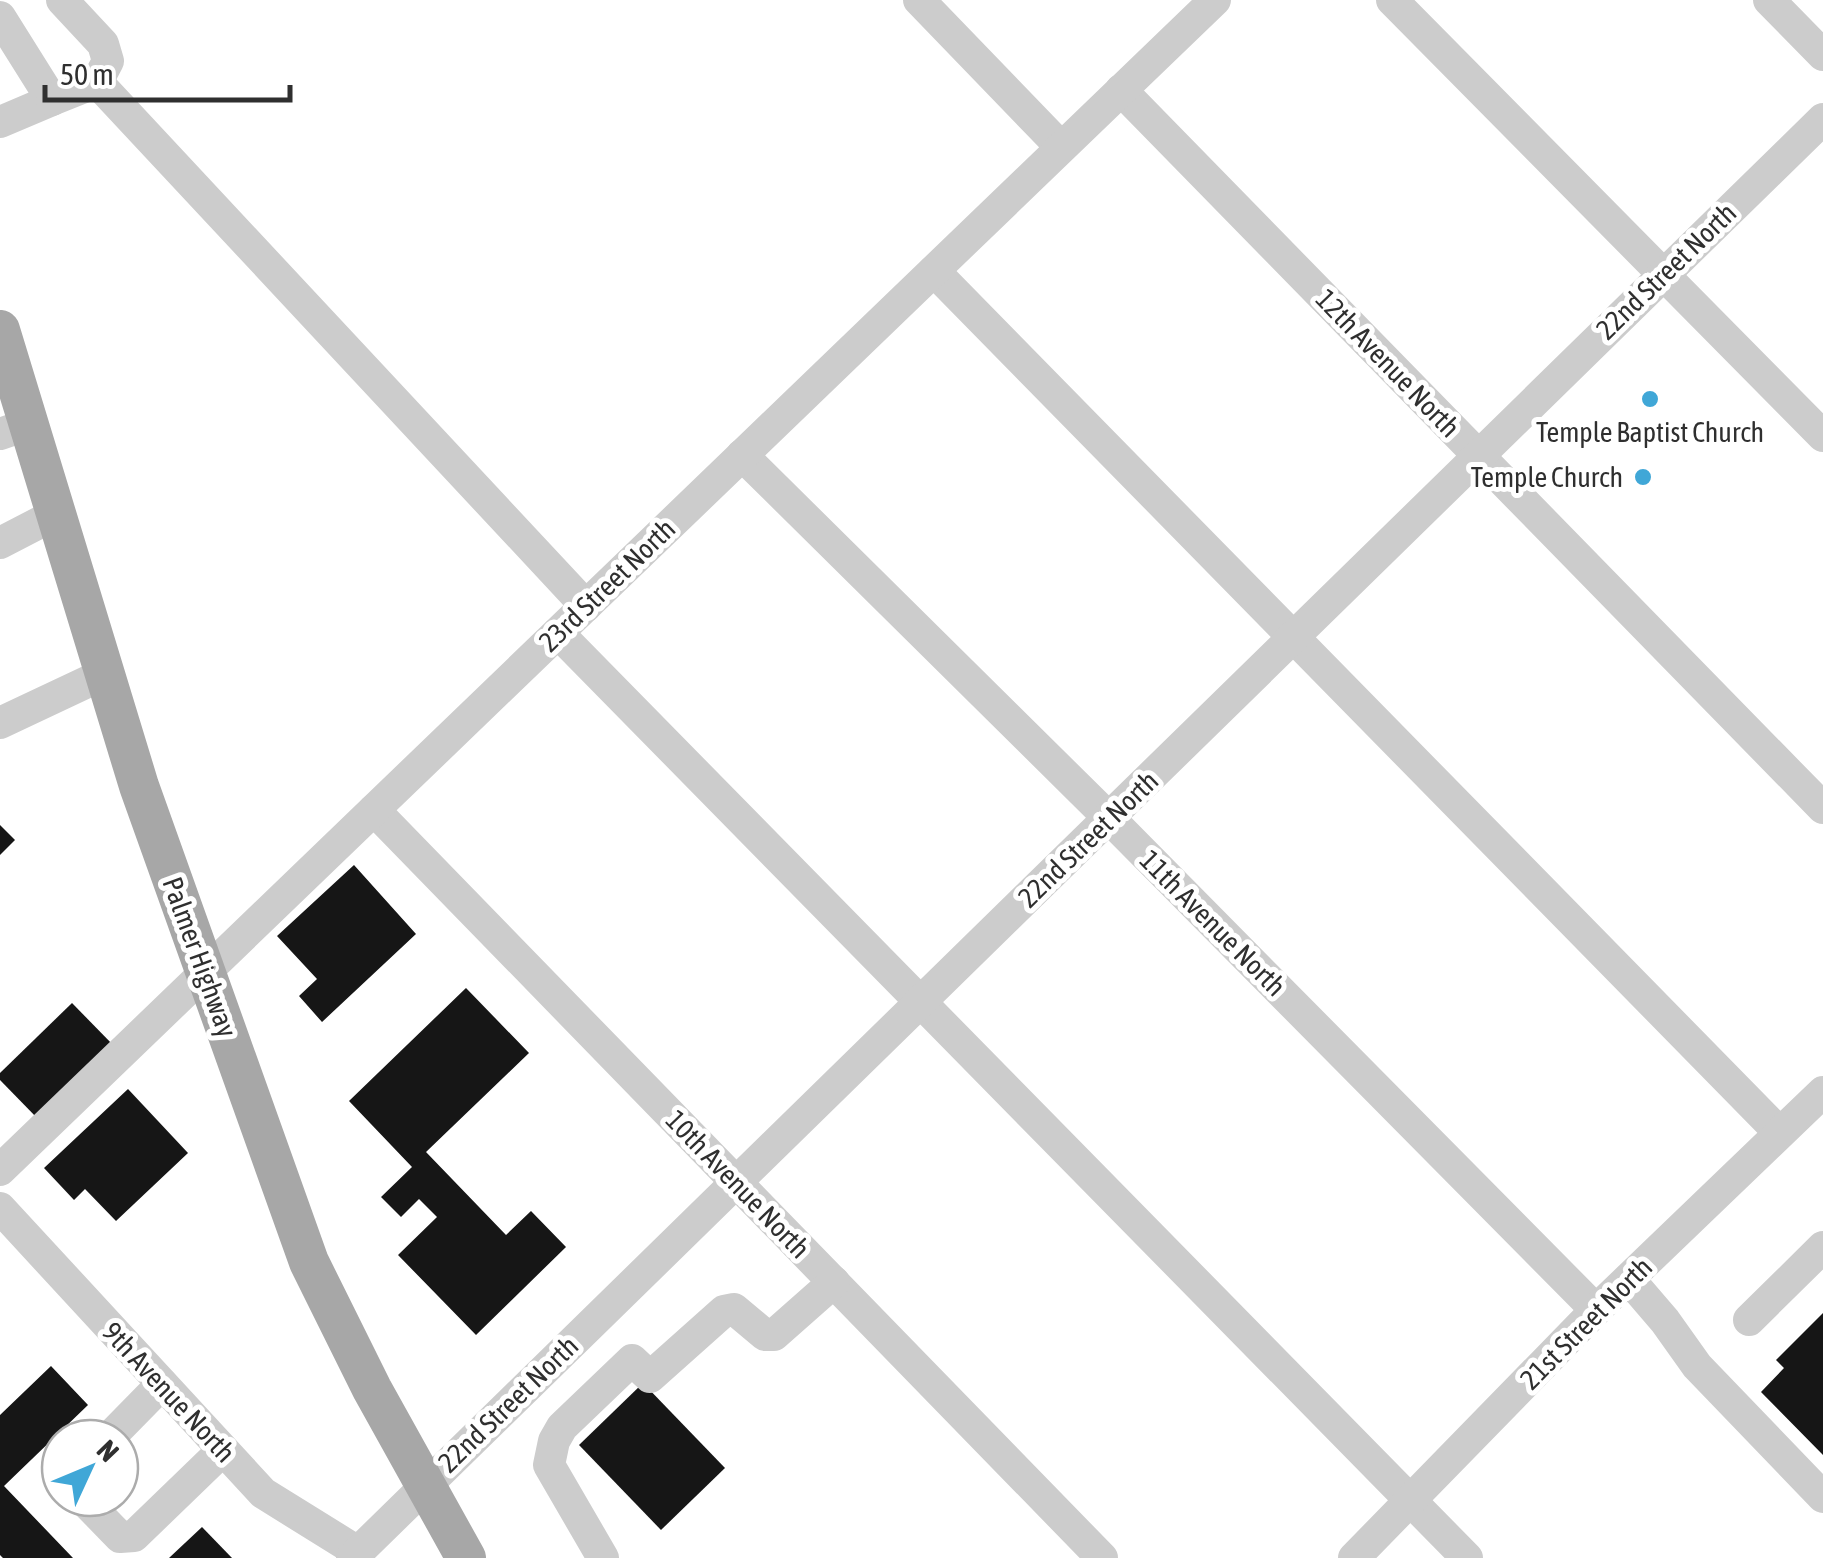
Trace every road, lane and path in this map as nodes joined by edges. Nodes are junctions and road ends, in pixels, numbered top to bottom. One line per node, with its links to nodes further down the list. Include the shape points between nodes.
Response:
1 (62, 0): 8 (street, via 103,44 108,61)
2 (919, 0): 13 (street)
3 (1214, 0): 9 (street, 23rd Street North)
4 (1392, 0): 15 (street)
5 (1769, 0): 7 (street)
6 (0, 17): 10 (street)
7 (1823, 55)
8 (96, 82): 10 (street); 23 (street)
9 (1121, 90): 13 (street, 23rd Street North); 20 (street, 12th Avenue North)
10 (52, 100): 12 (street)
11 (1823, 119): 15 (street, 22nd Street North)
12 (0, 122)
13 (1062, 148): 14 (street, 23rd Street North)
14 (934, 271): 19 (street, 23rd Street North); 25 (street)
15 (1664, 272): 18 (street); 20 (street, 22nd Street North)
16 (0, 330): 17 (main road, Palmer Highway)
17 (14, 429): 21 (main road, Palmer Highway)
18 (1823, 436)
19 (742, 455): 23 (street, 23rd Street North); 30 (street, 11th Avenue North)
20 (1480, 456): 25 (street, 22nd Street North); 28 (street, 12th Avenue North)
21 (56, 514): 22 (street); 26 (main road, Palmer Highway)
22 (0, 543)
23 (586, 606): 24 (street, 23rd Street North)
24 (558, 633): 29 (street, 23rd Street North); 32 (street)
25 (1294, 638): 30 (street, 22nd Street North); 34 (street)
26 (104, 674): 27 (street); 31 (main road, Palmer Highway)
27 (0, 723)
28 (1823, 808)
29 (374, 810): 31 (street, 23rd Street North); 36 (street, 10th Avenue North)
30 (1109, 818): 32 (street, 22nd Street North); 41 (street, 11th Avenue North)
31 (206, 972): 35 (street, 23rd Street North); 48 (main road, Palmer Highway, via 309,1262)
32 (921, 1002): 36 (street, 22nd Street North); 50 (street)
33 (1823, 1092): 34 (street, 21st Street North)
34 (1780, 1132): 39 (street, 21st Street North)
35 (0, 1170)
36 (736, 1182): 40 (street, 10th Avenue North); 42 (street, 22nd Street North)
37 (0, 1208): 45 (street, 9th Avenue North)
38 (1823, 1248): 43 (street)
39 (1629, 1280): 41 (street, 21st Street North); 49 (street, via 1697,1366)
40 (834, 1282): 44 (street, via 774,1336 734,1309 650,1377); 55 (street, 10th Avenue North)
41 (1596, 1310): 50 (street, 21st Street North)
42 (594, 1320): 44 (street); 48 (street, 22nd Street North)
43 (1749, 1320)
44 (632, 1360): 54 (street, via 562,1427 550,1455 549,1465)
45 (162, 1384): 46 (street); 47 (street, 9th Avenue North)
46 (129, 1418)
47 (222, 1450): 51 (street, via 134,1536 120,1536); 52 (street, 9th Avenue North, via 263,1493)
48 (424, 1486): 52 (street, 22nd Street North); 53 (main road, Palmer Highway)
49 (1823, 1497)
50 (1411, 1502): 56 (street, 21st Street North); 57 (street)
51 (102, 1518)
52 (355, 1555)
53 (466, 1558)
54 (602, 1558)
55 (1102, 1558)
56 (1354, 1558)
57 (1467, 1558)

